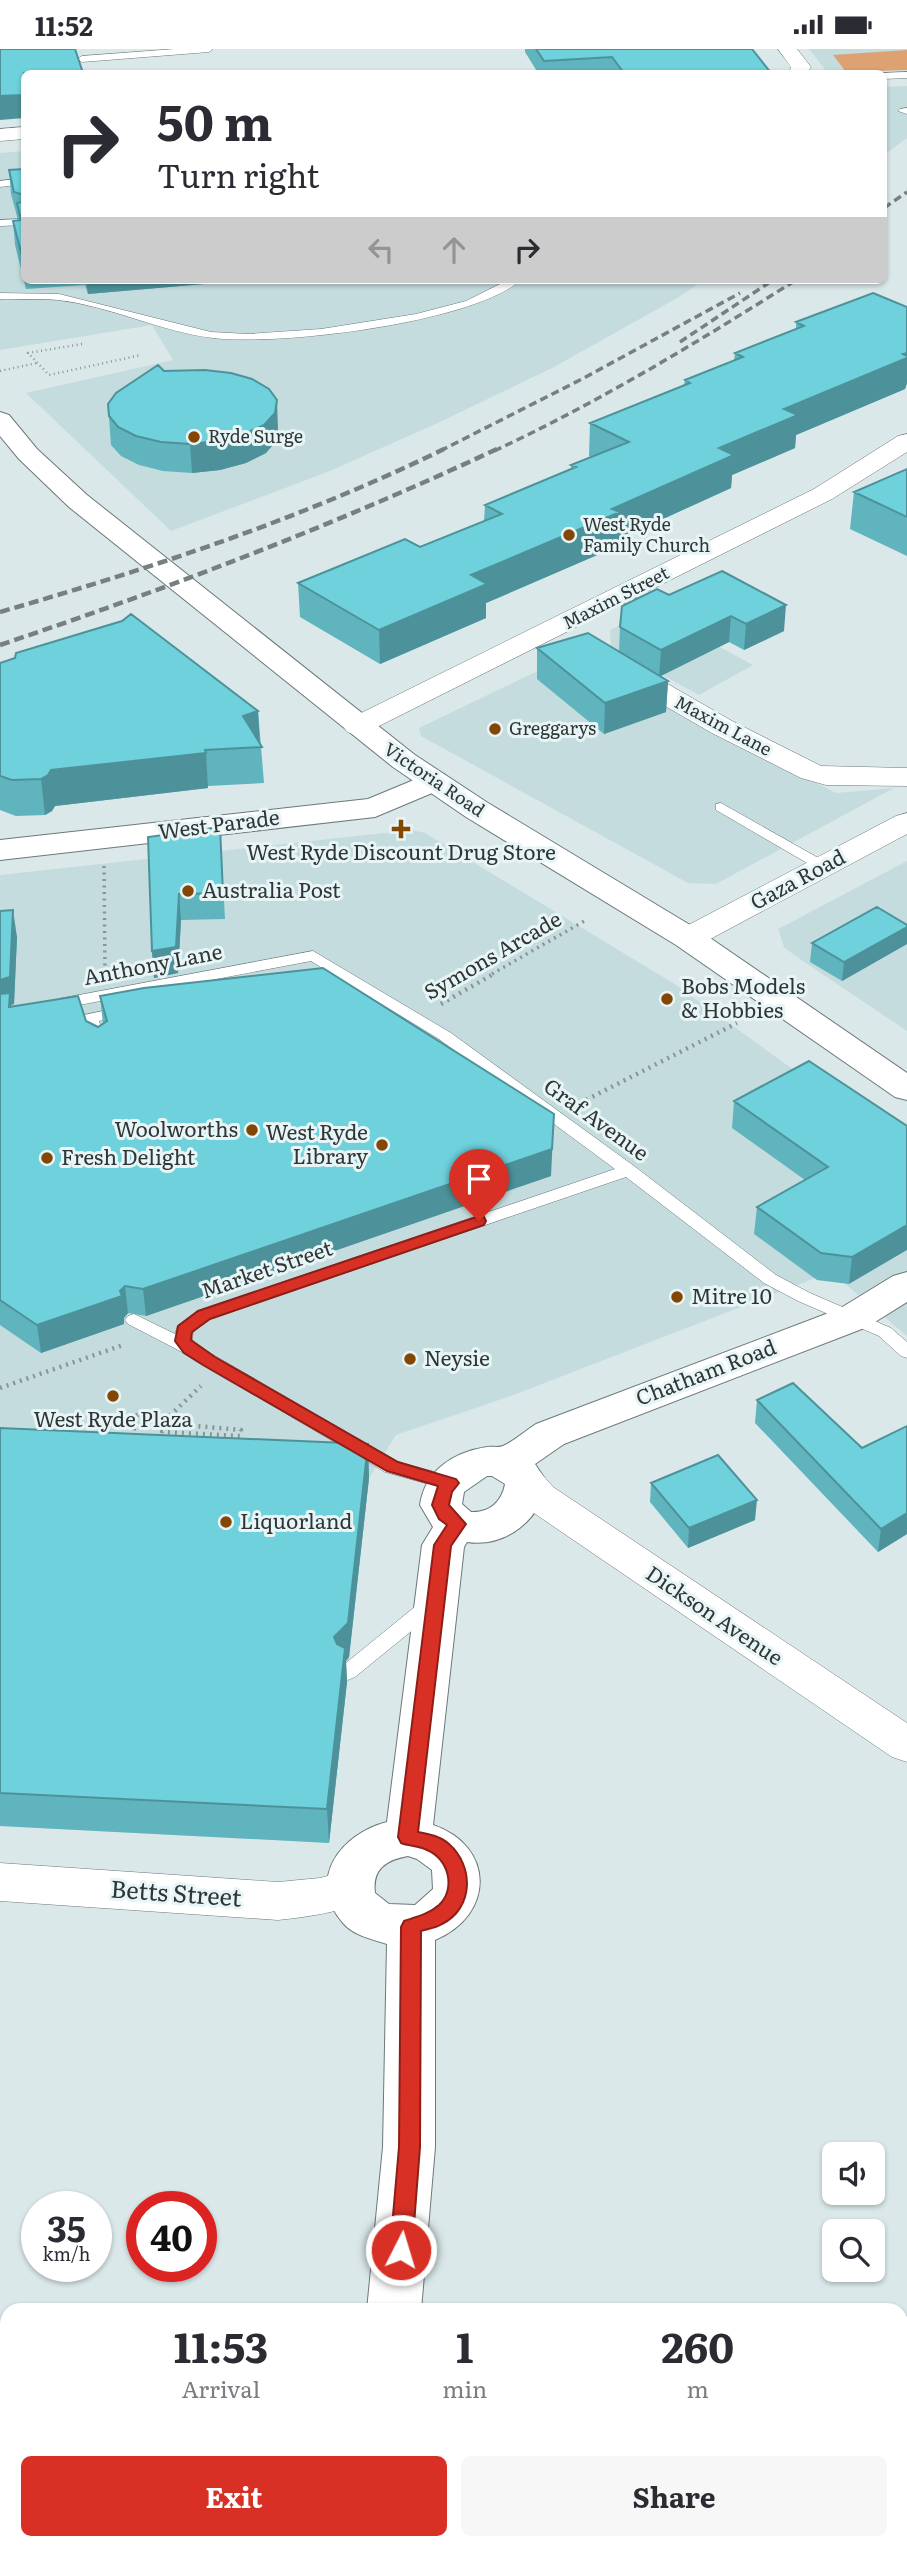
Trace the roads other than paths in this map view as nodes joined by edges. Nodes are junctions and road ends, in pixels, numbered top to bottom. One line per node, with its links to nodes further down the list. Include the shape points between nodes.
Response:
1 (78, 49): 2 (lane, via 83,63)
2 (209, 49)
3 (787, 49): 4 (street)
4 (801, 70)
5 (907, 75): 6 (lane)
6 (887, 76)
7 (21, 133): 8 (street)
8 (0, 135)
9 (21, 181): 10 (lane)
10 (0, 184)
11 (21, 222): 12 (lane)
12 (0, 223)
13 (508, 284): 14 (lane, via 470,303 417,317 248,338 211,335 59,297)
14 (2, 292)
15 (0, 420): 18 (main road, Victoria Road, via 59,485)
16 (907, 440): 17 (street, Maxim Street)
17 (577, 644): 18 (street, Maxim Street); 19 (street, Maxim Lane, via 811,772)
18 (357, 726): 20 (main road, Victoria Road)
19 (907, 777)
20 (433, 781): 23 (main road, West Parade, via 375,808); 25 (main road, Victoria Road)
21 (720, 807): 24 (lane)
22 (907, 822): 24 (street, Gaza Road)
23 (7, 845)
24 (824, 867): 25 (street, Gaza Road)
25 (688, 938): 32 (main road, Victoria Road)
26 (313, 956): 27 (lane, Graf Avenue); 29 (lane, Anthony Lane)
27 (346, 976): 28 (lane); 33 (lane, Graf Avenue, via 445,1036)
28 (319, 980)
29 (44, 1006)
30 (143, 1008): 31 (lane, via 90,1018)
31 (100, 1047)
32 (907, 1090)
33 (628, 1170): 35 (lane, Graf Avenue, via 770,1279); 37 (lane, Market Street, via 204,1315 184,1329 183,1341)
34 (907, 1285): 35 (main road, Chatham Road)
35 (853, 1318): 38 (lane, Graf Avenue, via 885,1332); 41 (main road, Chatham Road, via 550,1434)
36 (134, 1320): 37 (lane)
37 (190, 1349): 40 (lane)
38 (907, 1352)
39 (326, 1451): 40 (lane)
40 (367, 1452): 42 (lane)
41 (516, 1473): 42 (main road, via 496,1461 467,1467); 42 (main road, via 524,1496 504,1520 477,1528); 45 (street, Dickson Avenue, via 539,1497)
42 (454, 1504): 43 (main road)
43 (436, 1600): 44 (lane); 46 (main road)
44 (348, 1672)
45 (907, 1745)
46 (408, 1837): 48 (main road, via 376,1843 364,1852 350,1875); 49 (main road, via 443,1850 459,1880 446,1910)
47 (0, 1882): 48 (street, Betts Street, via 278,1901 320,1898)
48 (350, 1889): 49 (main road, via 355,1902 371,1917)
49 (411, 1927): 50 (main road, via 409,2147)
50 (395, 2303)

